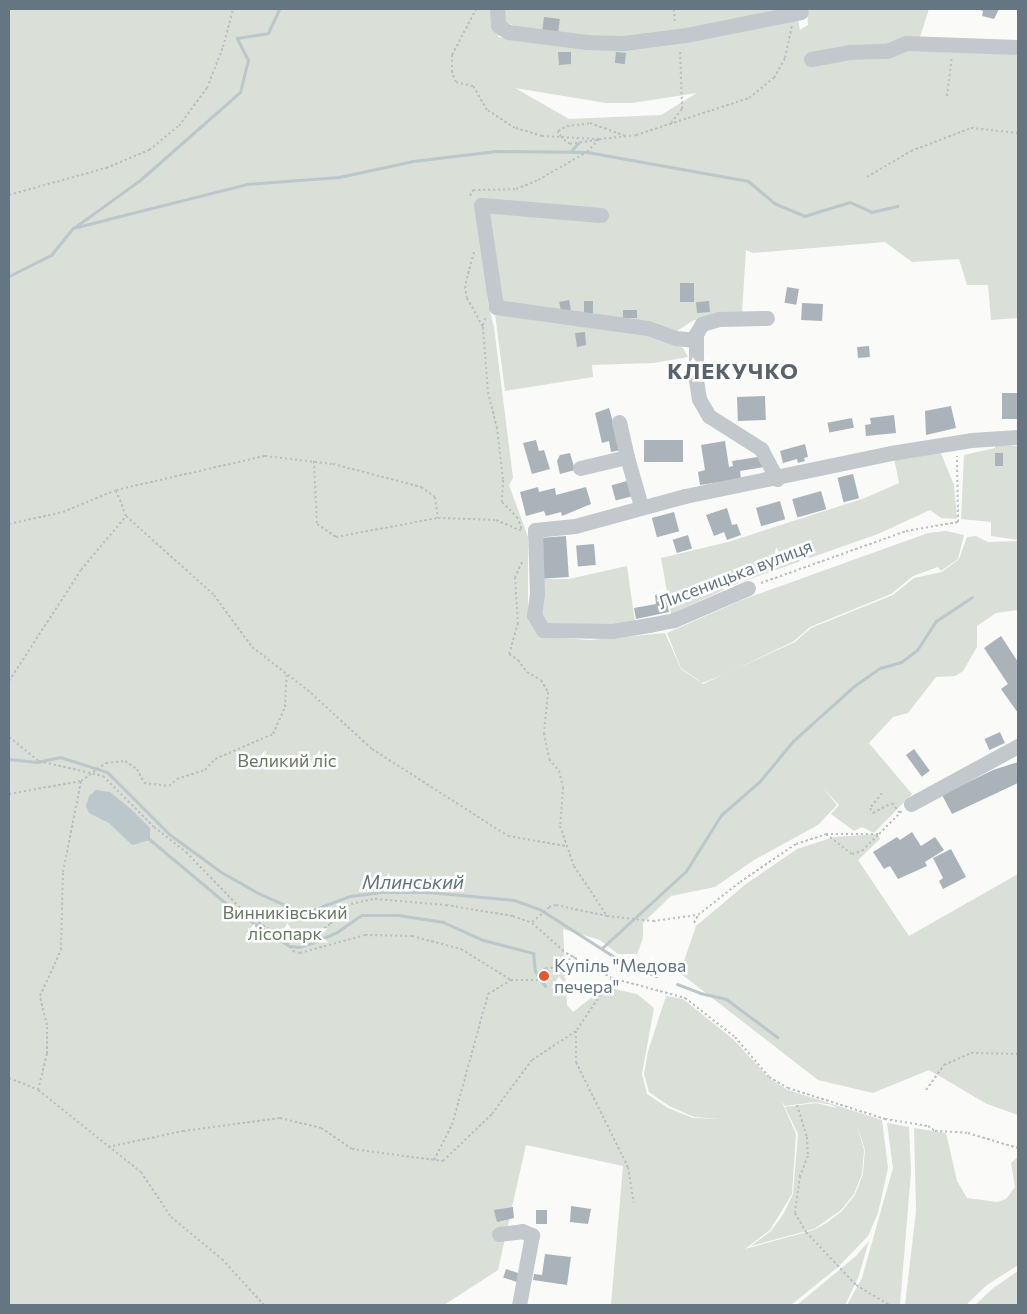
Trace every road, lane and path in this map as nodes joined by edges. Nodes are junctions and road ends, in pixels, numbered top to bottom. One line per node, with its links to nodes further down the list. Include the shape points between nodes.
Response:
1 (233, 9): 16 (path, via 207,88 179,126 149,150 106,168)
2 (476, 9): 12 (path, via 452,54 453,78 456,82 473,86 487,110 515,128)
3 (497, 9): 5 (street, via 498,25 508,32 586,42 624,43)
4 (793, 14): 5 (street); 10 (path, via 785,58 764,88 735,105)
5 (678, 36): 10 (path, via 682,108)
6 (952, 45): 7 (street); 8 (street, via 906,43 887,51 849,52); 9 (path)
7 (1018, 46)
8 (811, 59)
9 (946, 96)
10 (669, 125): 13 (path)
11 (1018, 133): 15 (path, via 971,128 911,151)
12 (561, 137): 13 (path, via 558,131 561,128 590,123); 14 (path); 14 (path, via 577,144)
13 (627, 137): 14 (path)
14 (598, 140): 17 (path, via 587,152 516,189 473,190)
15 (867, 177)
16 (9, 195)
17 (467, 204)
18 (602, 215): 21 (street, via 481,205 496,307 648,328 676,338)
19 (474, 251): 34 (path, via 465,286 467,298 483,327 488,392 497,427 503,480 502,502)
20 (767, 318): 21 (street, via 707,321 698,329)
21 (695, 340): 28 (street, via 696,380 703,409 717,422 761,449)
22 (619, 422): 25 (street)
23 (1018, 437): 28 (street, via 972,440 891,453)
24 (962, 453): 36 (path, Лисеницька вулиця, via 955,461 958,522 906,531)
25 (627, 456): 27 (street); 30 (street)
26 (314, 462): 29 (path, via 265,456); 32 (path, via 422,487 435,497); 32 (path, via 318,524 336,537)
27 (580, 468)
28 (777, 479): 30 (street)
29 (116, 490): 31 (path); 33 (path, via 63,512)
30 (641, 506): 34 (street, via 575,526)
31 (126, 516): 37 (path, via 214,595 252,647); 38 (path, via 81,570)
32 (438, 518): 34 (path, via 496,520)
33 (9, 524)
34 (528, 530): 36 (street, Лисеницька вулиця, via 537,594 534,615 543,630 612,631 674,620)
35 (524, 559): 49 (path, via 515,577 518,623 509,654 527,672 541,680 548,692 544,733 549,759 559,771 563,787 560,826)
36 (748, 588)
37 (288, 674): 41 (path, via 285,708 274,734 214,759 205,770 177,779 169,786 144,783 137,769 125,761 106,763); 49 (path, via 401,770 508,836)
38 (9, 680)
39 (9, 737): 41 (path, via 39,761)
40 (1018, 746): 45 (street)
41 (90, 772): 42 (path); 54 (path, via 103,776 154,827 186,852 246,914)
42 (81, 781): 44 (path); 61 (path, via 63,872 61,950 40,996 47,1025 47,1054)
43 (882, 792): 45 (path, via 870,808 874,813 892,804)
44 (9, 794)
45 (906, 808)
46 (893, 820): 48 (path)
47 (826, 834): 48 (path); 48 (path, via 852,854 862,851); 50 (path, via 796,844)
48 (879, 834)
49 (566, 846): 51 (path, via 584,884)
50 (698, 915): 51 (path, via 654,921); 53 (path)
51 (607, 916): 52 (path, via 556,905)
52 (532, 922): 54 (path, via 456,906 375,899 346,905 330,924 312,937); 55 (path)
53 (694, 923)
54 (286, 941): 57 (path, via 300,953 365,935 412,936 461,949)
55 (574, 957): 56 (path); 57 (path, via 554,965 541,980)
56 (612, 978): 58 (path); 65 (path, via 685,998 735,1037 769,1076 788,1088 885,1119 928,1126 935,1131 968,1132)
57 (511, 980): 66 (path, via 488,994 452,1125)
58 (576, 1031): 66 (path, via 532,1060 468,1140 442,1161); 67 (path, via 576,1062 628,1167)
59 (1018, 1054): 62 (path, via 970,1053 944,1065)
60 (9, 1078): 61 (path)
61 (38, 1090): 64 (path)
62 (926, 1090)
63 (798, 1105): 71 (path, via 808,1156 800,1176 795,1213 806,1232 856,1285)
64 (108, 1147): 66 (path, via 183,1131 280,1118 320,1128 352,1149); 69 (path, via 141,1172 171,1217 222,1259)
65 (1018, 1148)
66 (434, 1160)
67 (634, 1203)
68 (500, 1234): 70 (street, via 522,1232 532,1235)
69 (264, 1305)
70 (519, 1305)
71 (889, 1305)

